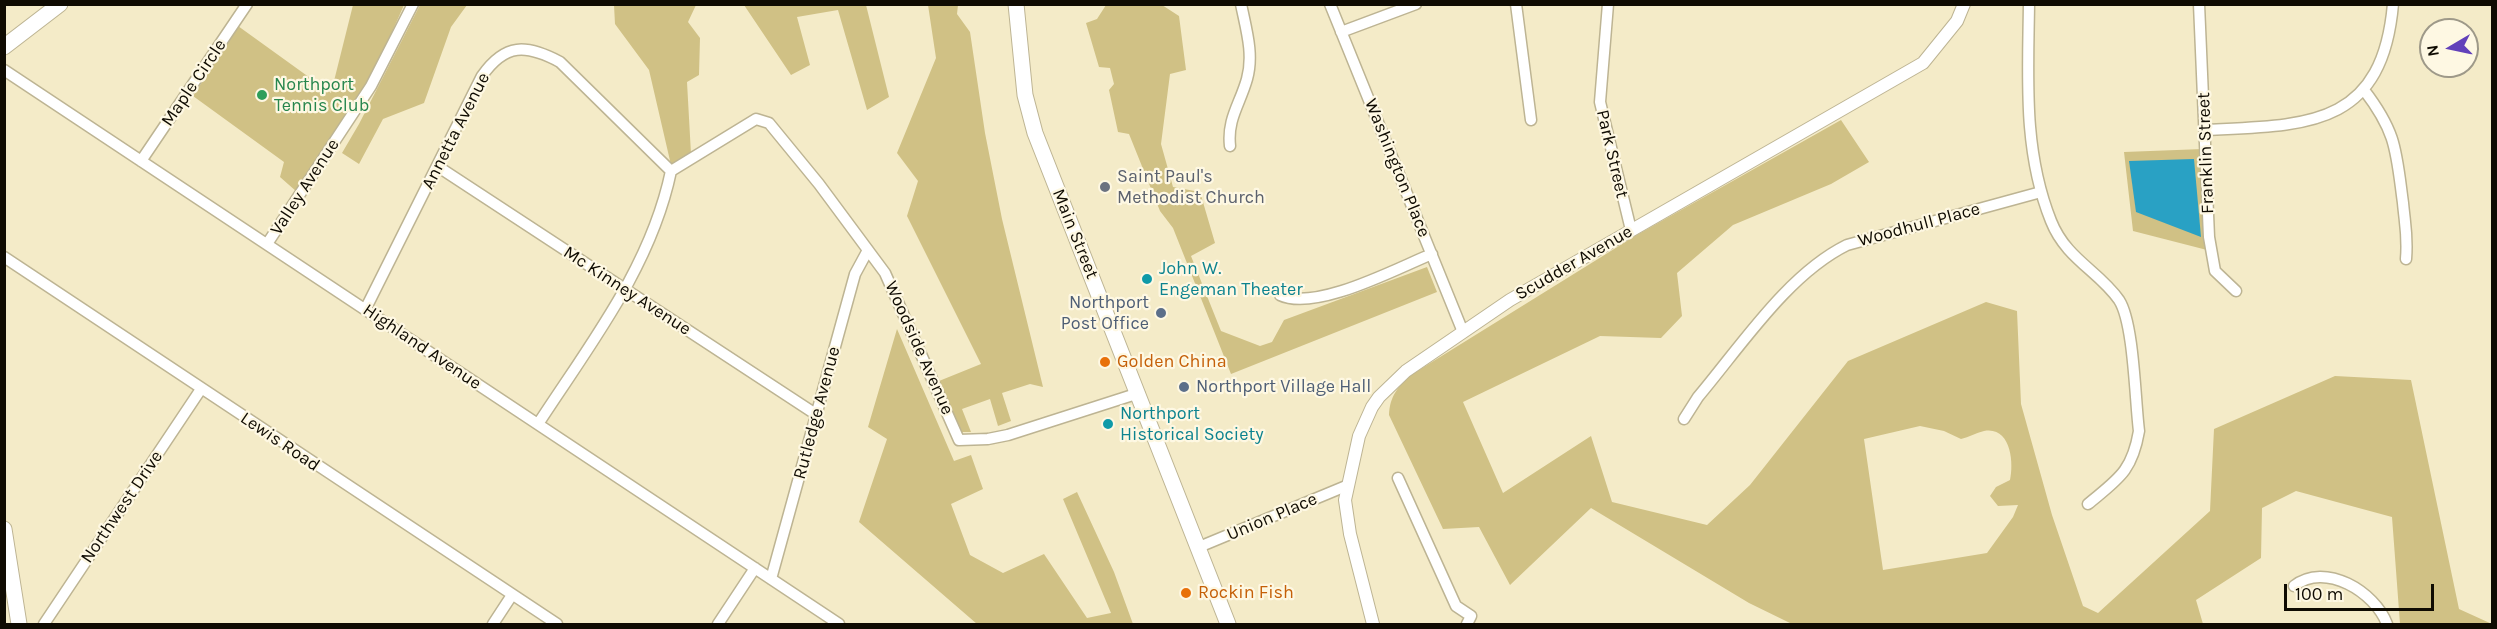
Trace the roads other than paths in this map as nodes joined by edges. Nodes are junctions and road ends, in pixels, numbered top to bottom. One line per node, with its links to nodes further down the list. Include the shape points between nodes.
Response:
1 (60, 4): 15 (main road)
2 (246, 4): 21 (street, Maple Circle)
3 (413, 4): 26 (street, Valley Avenue, via 371,86)
4 (1016, 4): 37 (main road, Main Street, via 1029,115)
5 (1240, 4): 20 (street, via 1251,57 1229,125)
6 (1330, 4): 14 (street, Washington Place)
7 (1416, 4): 14 (street)
8 (1516, 4): 18 (street)
9 (1608, 4): 25 (street, Park Street, via 1600,102)
10 (1964, 4): 25 (street, Scudder Avenue, via 1957,21 1923,63)
11 (2029, 4): 24 (street, via 2027,114)
12 (2199, 4): 19 (street, Franklin Street)
13 (2393, 4): 17 (street, via 2387,47)
14 (1341, 32): 28 (street, Washington Place)
15 (4, 47)
16 (4, 70): 21 (street, Highland Avenue)
17 (2364, 90): 19 (street, via 2335,111 2294,125); 30 (street, via 2382,113 2396,147 2409,232)
18 (1531, 120)
19 (2205, 130): 32 (street, Franklin Street, via 2209,237 2215,271)
20 (1230, 146)
21 (141, 161): 26 (street, Highland Avenue)
22 (437, 166): 23 (street, Annetta Avenue, via 491,63 520,48 542,52 560,62); 31 (street, Mc Kinney Avenue); 34 (street, Annetta Avenue)
23 (672, 171): 27 (street, Woodside Avenue, via 756,119 769,123); 31 (street, via 658,222)
24 (2041, 192): 39 (street, Woodhull Place, via 1847,245 1824,256 1800,276); 43 (street, via 2066,248 2107,287 2126,313 2139,431 2136,449 2128,468)
25 (1631, 230): 35 (street, Scudder Avenue)
26 (267, 244): 34 (street, Highland Avenue)
27 (868, 250): 37 (street, Woodside Avenue, via 885,273 960,440 1008,435); 38 (street, Rutledge Avenue, via 855,274)
28 (1432, 254): 33 (street, via 1345,289 1297,299); 35 (street, Washington Place)
29 (4, 257): 36 (street, Lewis Road)
30 (2406, 259)
31 (625, 291): 38 (street, Mc Kinney Avenue); 40 (street)
32 (2236, 291)
33 (1280, 295)
34 (366, 308): 40 (street, Highland Avenue)
35 (1463, 332): 42 (street, Scudder Avenue, via 1406,371 1372,407 1359,435)
36 (201, 389): 49 (street, Lewis Road); 51 (street, Northwest Drive)
37 (1139, 393): 45 (main road, Main Street)
38 (817, 415): 47 (street, Rutledge Avenue)
39 (1684, 419)
40 (538, 424): 46 (street, Highland Avenue)
41 (1398, 478): 58 (street, via 1456,606 1471,616)
42 (1346, 486): 45 (street, Union Place); 57 (street, Scudder Avenue, via 1347,521)
43 (2088, 504)
44 (4, 529): 50 (main road)
45 (1199, 547): 56 (main road, Main Street)
46 (755, 568): 47 (street, Highland Avenue); 54 (street)
47 (771, 579): 55 (street, Highland Avenue)
48 (2294, 586): 59 (street, via 2319,578 2355,587 2372,601)
49 (512, 595): 52 (street); 53 (street, Lewis Road)
50 (19, 624)
51 (44, 624)
52 (493, 624)
53 (557, 624)
54 (718, 624)
55 (839, 624)
56 (1228, 624)
57 (1373, 624)
58 (1467, 624)
59 (2387, 624)

